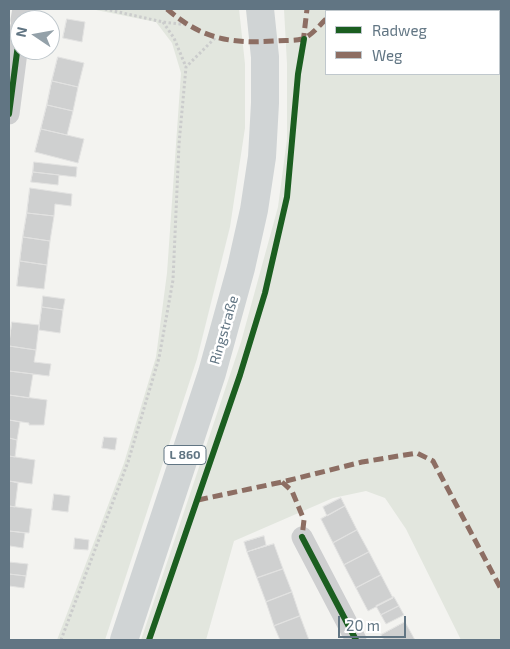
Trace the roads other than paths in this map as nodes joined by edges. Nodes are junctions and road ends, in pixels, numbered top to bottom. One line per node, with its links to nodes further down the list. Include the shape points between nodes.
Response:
1 (260, 9): 5 (main road, Ringstraße / L 860, via 266,57 266,103 262,157 242,268 212,373)
2 (16, 60): 3 (street)
3 (9, 114)
4 (302, 537): 6 (street)
5 (124, 640)
6 (356, 640)

